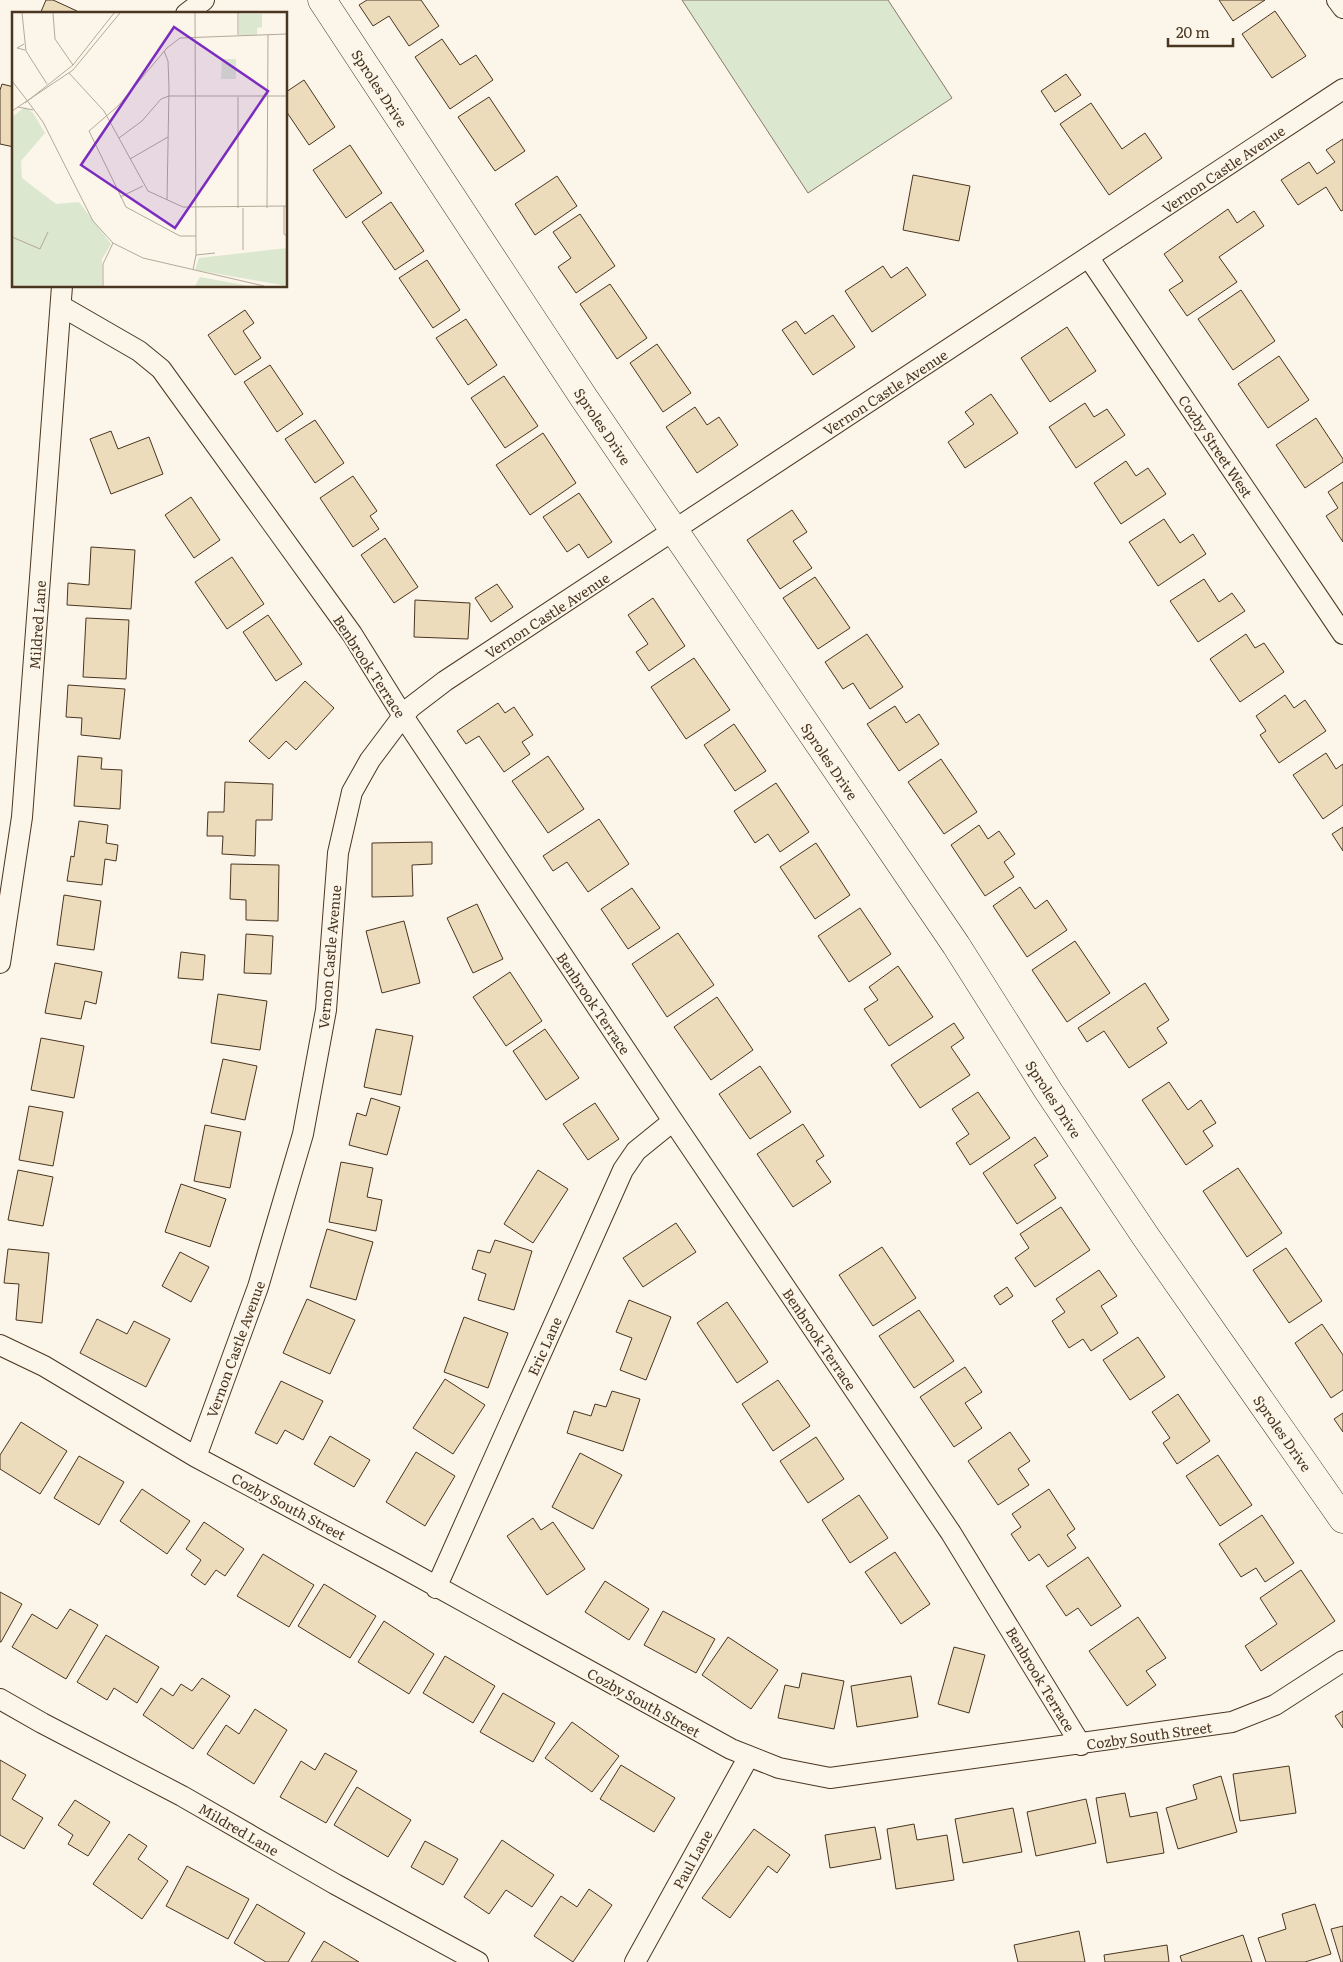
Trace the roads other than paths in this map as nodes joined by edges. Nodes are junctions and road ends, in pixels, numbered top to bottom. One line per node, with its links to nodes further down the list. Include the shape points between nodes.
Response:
1 (204, 0): 5 (street)
2 (322, 0): 10 (street, Sproles Drive)
3 (1337, 0): 4 (street)
4 (1343, 8)
5 (189, 12)
6 (1343, 89): 7 (street, Vernon Castle Avenue)
7 (1089, 258): 10 (street, Vernon Castle Avenue); 11 (street, Cozby Street West)
8 (62, 288): 9 (street, Mildred Lane)
9 (61, 306): 12 (street, Benbrook Terrace, via 139,351 162,369 352,634); 13 (street, Mildred Lane, via 22,817)
10 (674, 532): 12 (street, Vernon Castle Avenue, via 445,681); 17 (street, Sproles Drive, via 956,945 1048,1092 1140,1229)
11 (1343, 634)
12 (402, 716): 14 (street, Benbrook Terrace); 16 (street, Vernon Castle Avenue, via 370,760 352,792 338,853 326,1010 302,1134 258,1288)
13 (0, 964)
14 (673, 1121): 18 (street, Eric Lane, via 636,1151 623,1170); 21 (street, Benbrook Terrace, via 951,1533)
15 (0, 1345): 16 (street, Cozby South Street, via 44,1366)
16 (196, 1456): 18 (street, Cozby South Street)
17 (1343, 1519)
18 (436, 1588): 22 (street, Cozby South Street)
19 (1343, 1661): 21 (street, Cozby South Street, via 1275,1705 1232,1722)
20 (0, 1699): 23 (street, Mildred Lane, via 182,1796)
21 (1080, 1745): 22 (street, Cozby South Street, via 830,1778 779,1768)
22 (749, 1756): 24 (street, Paul Lane)
23 (478, 1962)
24 (635, 1962)

